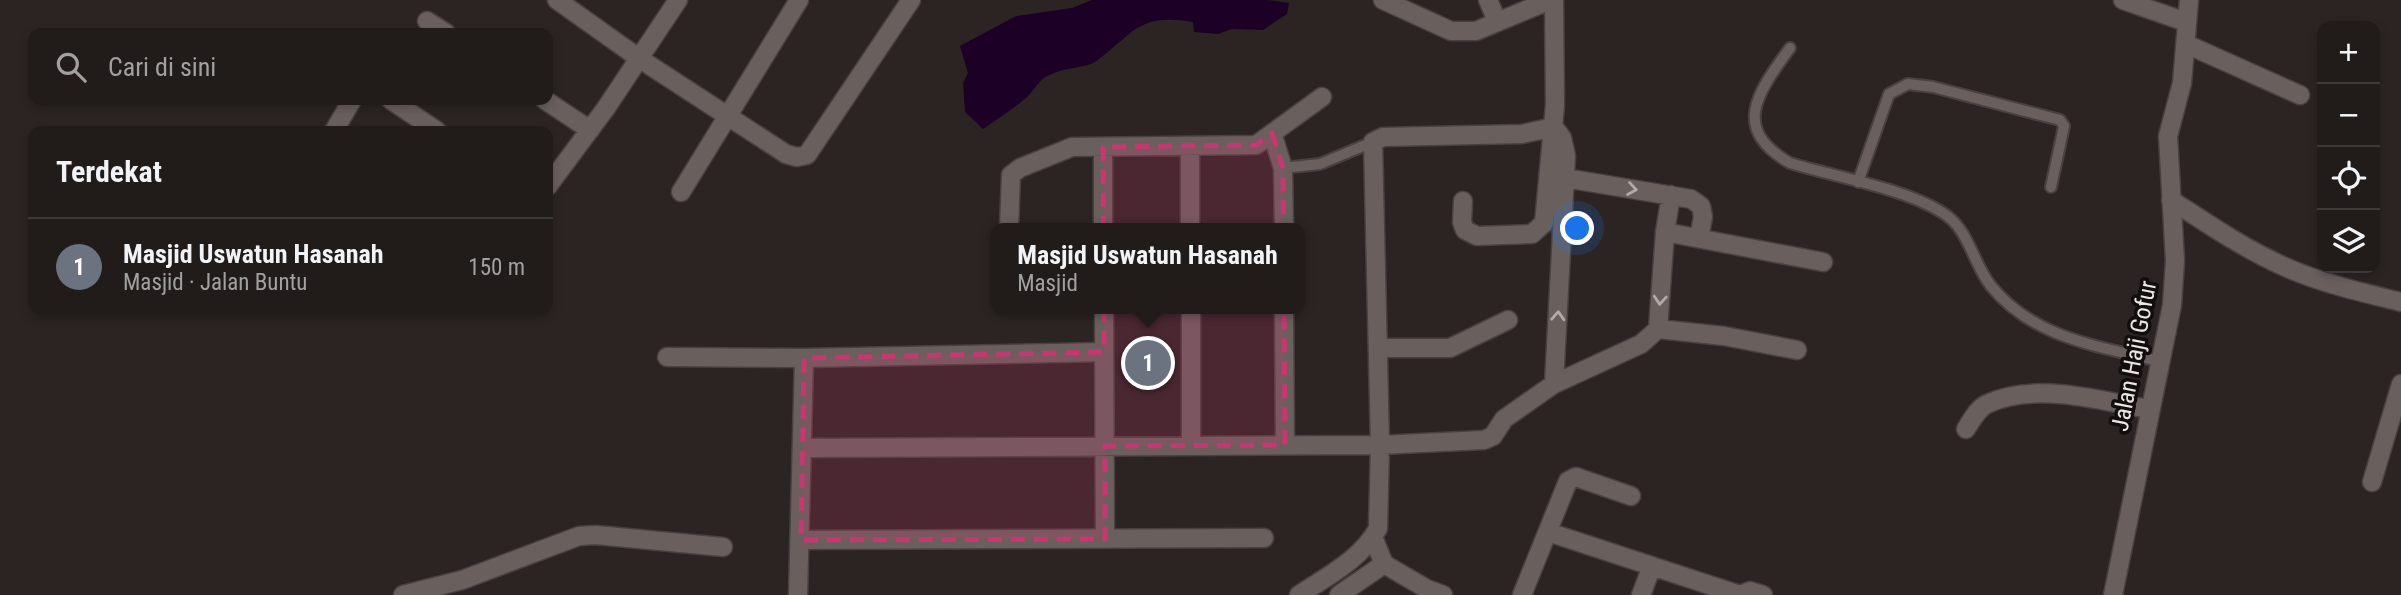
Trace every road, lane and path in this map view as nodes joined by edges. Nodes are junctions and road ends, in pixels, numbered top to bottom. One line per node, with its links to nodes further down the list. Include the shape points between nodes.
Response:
1 (557, 0): 16 (street)
2 (678, 0): 16 (street)
3 (799, 0): 22 (street)
4 (911, 0): 22 (street, via 807,155 786,154)
5 (1383, 0): 11 (street, via 1451,31 1476,31)
6 (1488, 0): 11 (street)
7 (1552, 0): 11 (street); 25 (street)
8 (2123, 0): 12 (street)
9 (2189, 0): 12 (street, Jalan Haji Gofur)
10 (427, 21): 13 (street)
11 (1497, 21)
12 (2186, 22): 14 (street, Jalan Haji Gofur)
13 (438, 28)
14 (2186, 44): 17 (street); 38 (street, Jalan Haji Gofur, via 2182,83 2168,136)
15 (1790, 48): 34 (lane, via 1755,108 1754,125 1761,142 1790,163)
16 (640, 59): 22 (street); 26 (street)
17 (2301, 95)
18 (1322, 97): 27 (street)
19 (349, 105): 23 (street)
20 (398, 105): 24 (street)
21 (552, 105): 26 (street)
22 (727, 114): 36 (street)
23 (337, 126)
24 (430, 126)
25 (1554, 127): 28 (street, via 1522,134 1382,137); 32 (street, via 1562,138); 39 (street, via 1544,223 1539,230 1477,236 1465,230)
26 (590, 130): 33 (street)
27 (1272, 133): 30 (street, via 1256,145); 31 (street)
28 (1373, 142): 31 (lane, via 1320,164); 53 (street)
29 (1103, 146): 30 (street); 40 (street, via 1063,148 1011,175); 41 (street)
30 (1190, 146): 42 (street)
31 (1283, 168): 43 (street)
32 (1565, 178): 37 (street, one-way to 37); 59 (street, one-way to 32)
33 (553, 179)
34 (1858, 182): 35 (lane, via 1889,94 1908,84 2060,120 2064,126); 58 (lane, via 1948,216 1991,286 2024,319 2054,333)
35 (2051, 187)
36 (681, 192)
37 (1671, 195): 44 (street); 45 (street, via 1701,206)
38 (2171, 200): 47 (street, via 2231,240 2284,267); 58 (street, Jalan Haji Gofur, via 2175,261)
39 (1463, 201)
40 (1009, 223)
41 (1103, 223)
42 (1190, 223)
43 (1283, 223)
44 (1665, 232): 45 (street); 52 (street, one-way to 52)
45 (1699, 238): 46 (street)
46 (1823, 262)
47 (2401, 302)
48 (1104, 314): 55 (street)
49 (1191, 314): 63 (street)
50 (1284, 314): 64 (street)
51 (1508, 320): 53 (street, via 1450,348)
52 (1658, 329): 54 (street); 59 (street, via 1641,344)
53 (1378, 348): 65 (street)
54 (1797, 350)
55 (1104, 352): 57 (street); 66 (street)
56 (667, 356): 57 (street)
57 (804, 358): 67 (street)
58 (2162, 362): 61 (street, Jalan Haji Gofur)
59 (1554, 384): 65 (street, via 1504,419 1493,436 1484,440)
60 (2401, 384): 68 (street)
61 (2149, 409): 62 (street, via 2048,394 2023,395 1986,404); 86 (street, Jalan Haji Gofur)
62 (1966, 429)
63 (1191, 445): 64 (street); 66 (street)
64 (1285, 445): 65 (street)
65 (1380, 445): 71 (street, via 1380,509)
66 (1105, 446): 67 (street); 73 (street)
67 (802, 448): 74 (street)
68 (2372, 482)
69 (1631, 496): 70 (street, via 1571,478)
70 (1548, 533): 77 (street); 83 (street)
71 (1373, 537): 76 (street); 81 (street, via 1346,563)
72 (1264, 538): 73 (street)
73 (1105, 539): 74 (street)
74 (801, 540): 80 (street)
75 (723, 547): 79 (street, via 579,536 462,580)
76 (1384, 564): 78 (street); 82 (street)
77 (1652, 566): 84 (street); 85 (street, via 1740,595)
78 (1432, 593)
79 (403, 595)
80 (798, 595)
81 (1299, 595)
82 (1339, 595)
83 (1522, 595)
84 (1641, 595)
85 (1763, 595)
86 (2113, 595)

